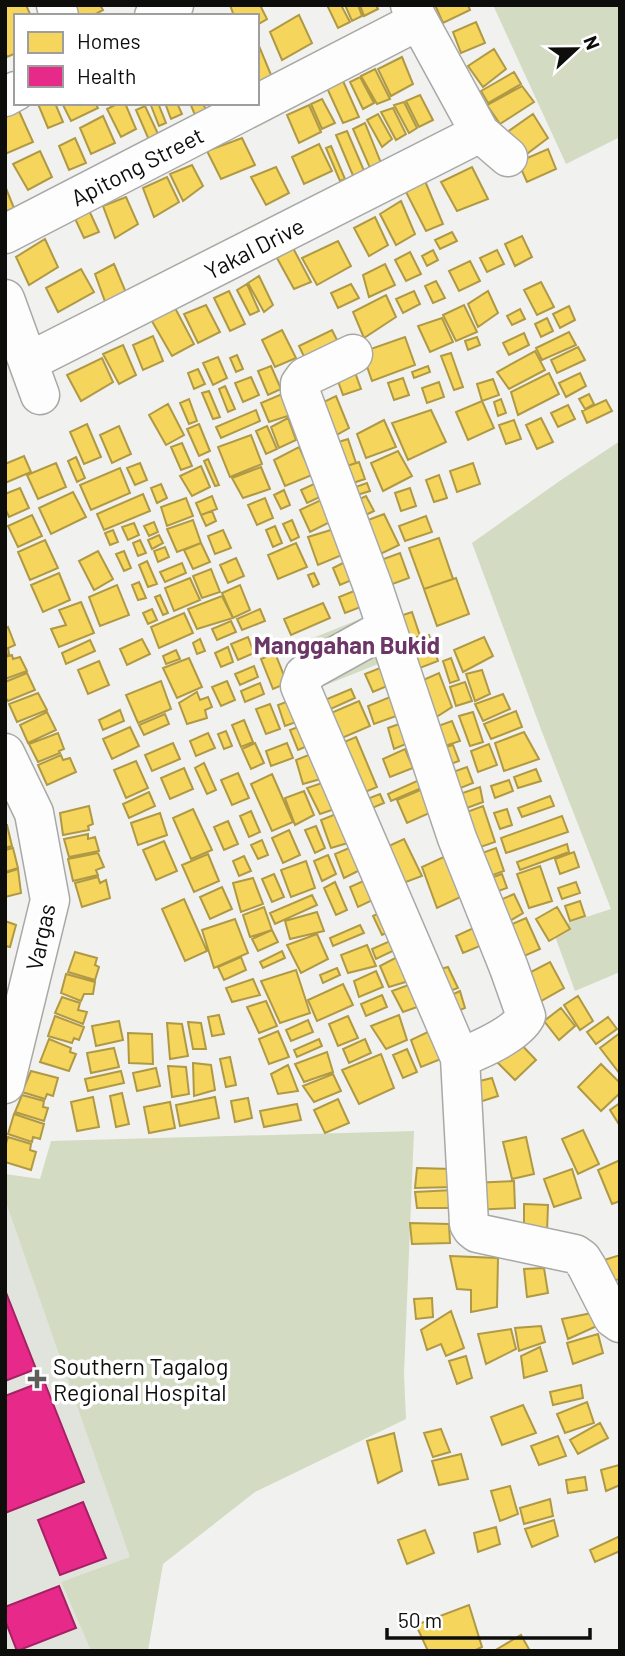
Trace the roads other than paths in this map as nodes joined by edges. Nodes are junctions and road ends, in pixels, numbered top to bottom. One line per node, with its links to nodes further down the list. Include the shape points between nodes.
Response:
1 (174, 5): 3 (street)
2 (414, 13): 4 (street, Apitong Street); 7 (street, Yakal Drive, via 494,145 34,379)
3 (158, 14)
4 (259, 97)
5 (244, 105): 6 (street, Apitong Street)
6 (5, 234)
7 (5, 299)
8 (353, 354): 9 (street, via 305,377 300,391)
9 (386, 628): 11 (street, via 457,838 526,1016 490,1045); 11 (street, via 312,669 300,686)
10 (5, 752): 12 (street, Vargas, via 34,813 50,900)
11 (460, 1058): 13 (street, via 471,1229 575,1254)
12 (5, 1084)
13 (616, 1321)

